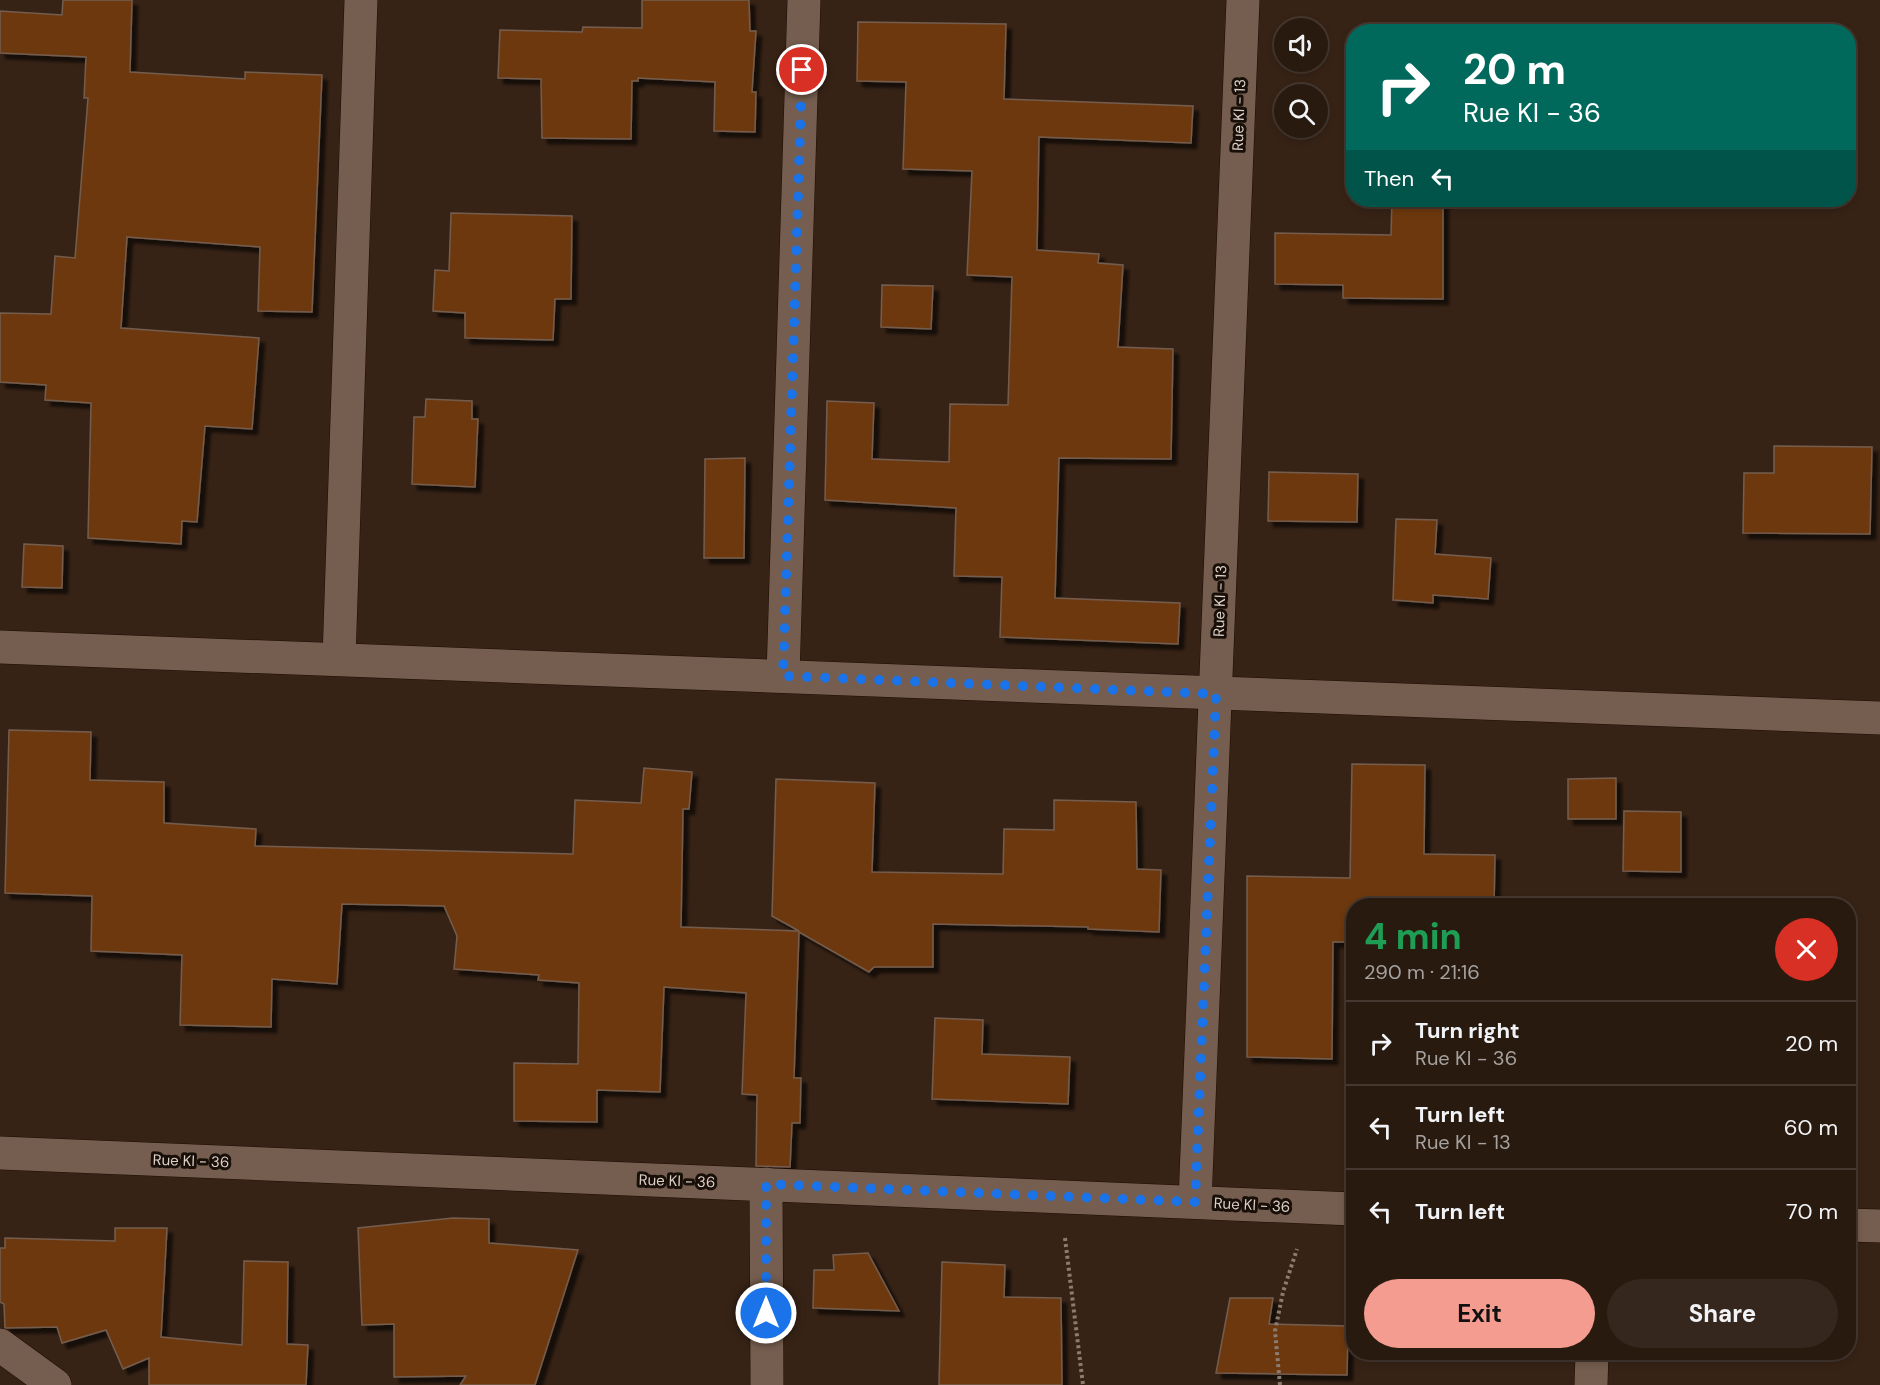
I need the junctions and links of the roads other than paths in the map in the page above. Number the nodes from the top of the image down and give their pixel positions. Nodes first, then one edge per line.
1 (362, 0) edge
2 (804, 0) edge
3 (1243, 0) edge
4 (0, 647) edge
5 (339, 659) junction
6 (783, 676) junction
7 (1216, 694) junction
8 (1880, 718) edge
9 (0, 1154) edge
10 (766, 1184) junction
11 (1195, 1202) junction
12 (1346, 1209) edge
13 (1856, 1225) edge
14 (1880, 1226) edge
15 (0, 1345) edge
16 (1592, 1360) edge
17 (55, 1385) edge
18 (767, 1385) edge
19 (1591, 1385) edge

1 - 5 street
2 - 6 street
3 - 7 street, Rue KI - 13
4 - 5 street
5 - 6 street
6 - 7 street
7 - 8 street
7 - 11 street, Rue KI - 13
9 - 10 street, Rue KI - 36
10 - 11 street, Rue KI - 36
10 - 18 street
11 - 12 street, Rue KI - 36
13 - 14 street
15 - 17 street
16 - 19 street

